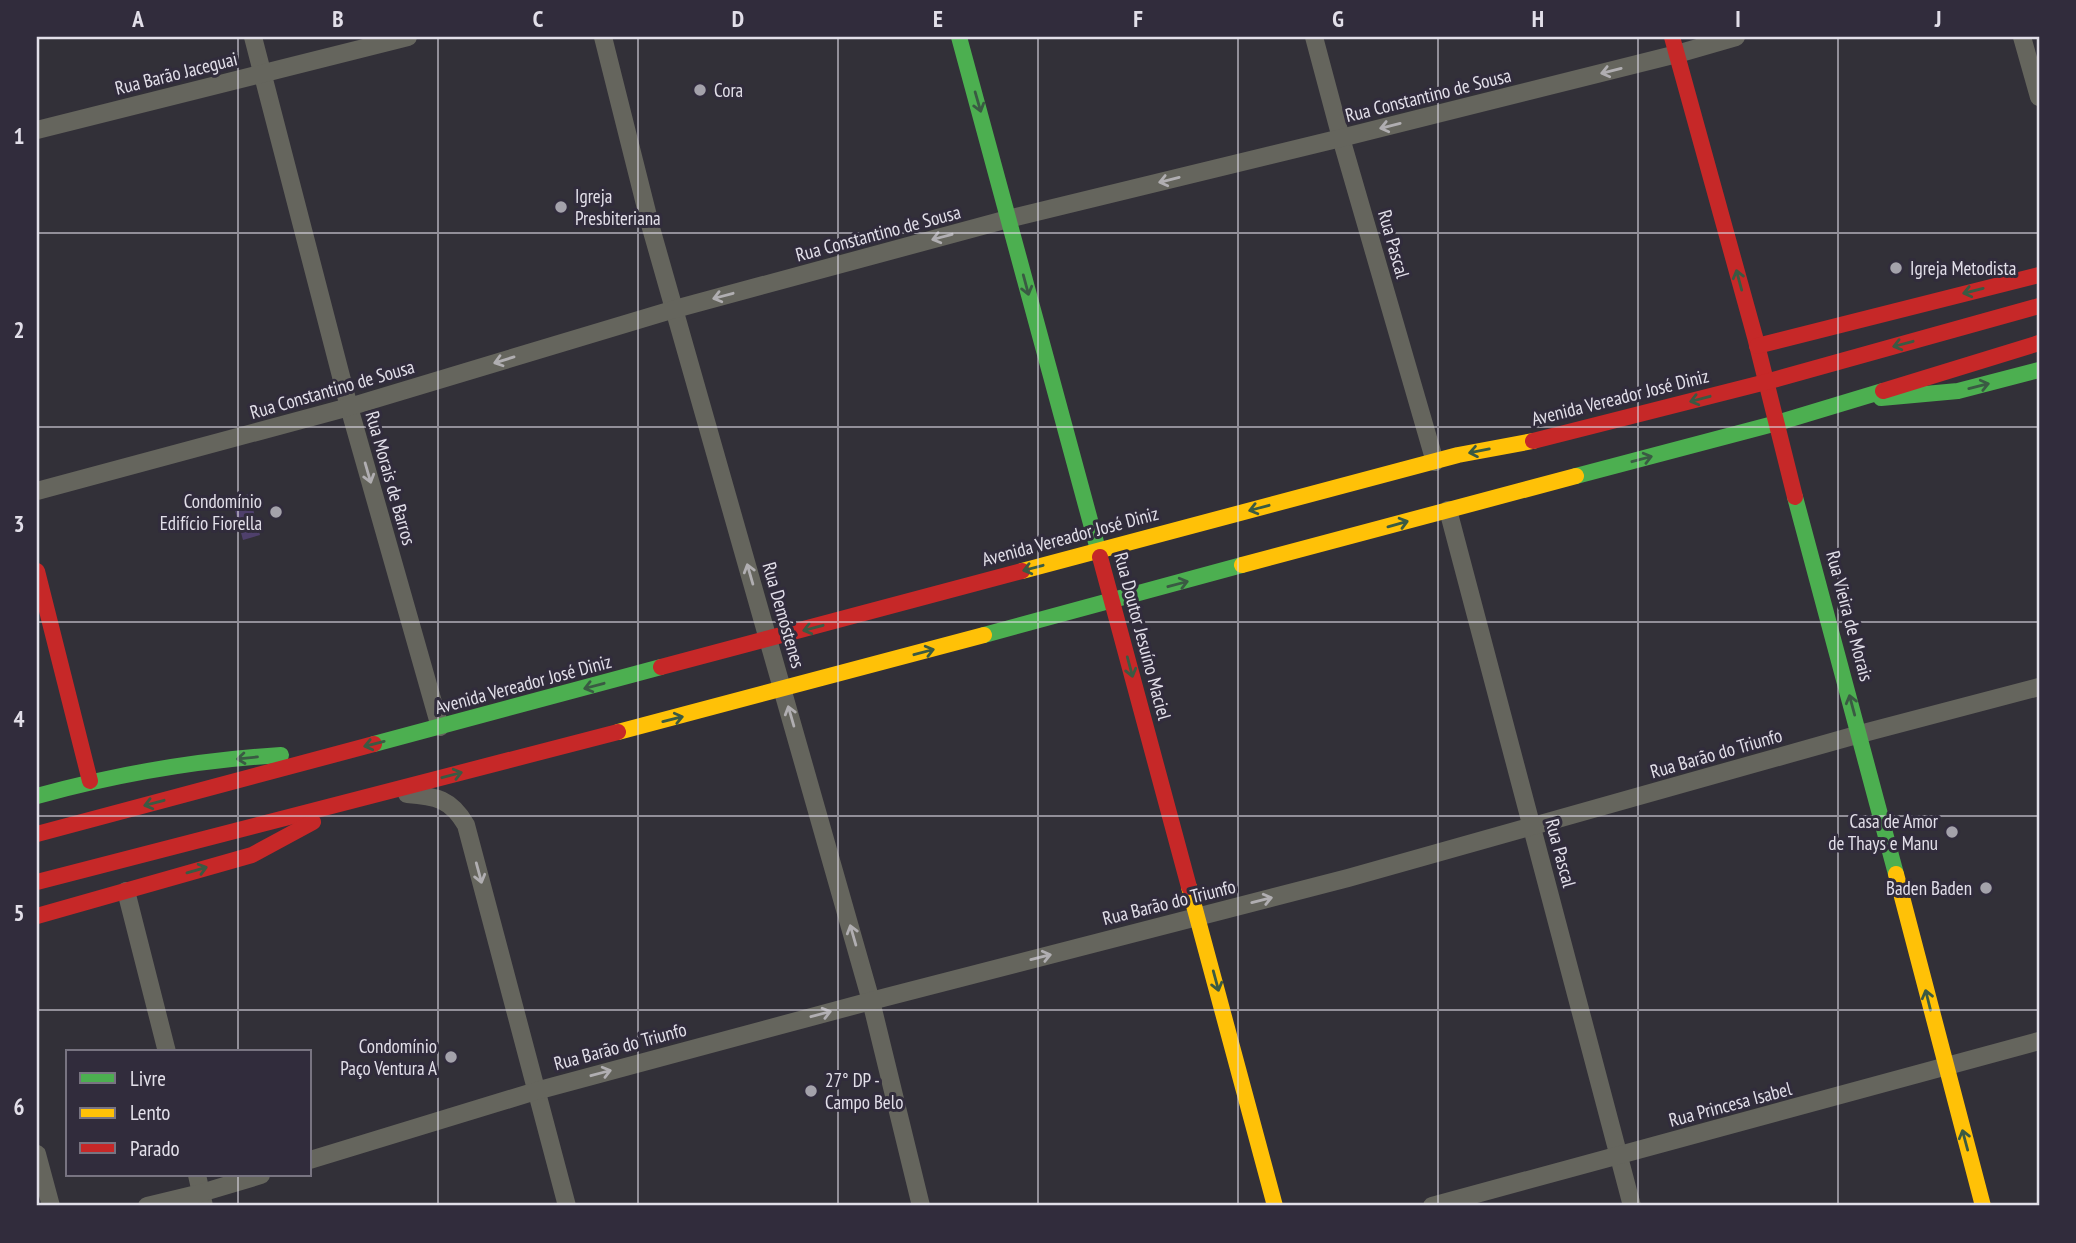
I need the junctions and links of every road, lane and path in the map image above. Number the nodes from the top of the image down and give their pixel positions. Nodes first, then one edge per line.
1 (253, 37) edge
2 (408, 37) edge
3 (603, 37) edge
4 (959, 37) edge
5 (1314, 37) edge
6 (1735, 37) edge
7 (2022, 37) edge
8 (1674, 45) edge
9 (264, 72) junction
10 (2039, 97) edge
11 (37, 130) edge
12 (1341, 138) junction
13 (1008, 219) junction
14 (2039, 275) edge
15 (2039, 306) edge
16 (675, 309) junction
17 (2039, 343) edge
18 (1757, 346) junction
19 (2039, 370) edge
20 (1766, 382) junction
21 (1863, 398) junction
22 (349, 407) junction
23 (1777, 423) junction
24 (1435, 462) junction
25 (37, 491) edge
26 (1448, 510) junction
27 (1099, 550) junction
28 (37, 571) edge
29 (1112, 601) junction
30 (769, 639) junction
31 (2039, 687) edge
32 (783, 690) junction
33 (440, 727) junction
34 (1860, 734) junction
35 (315, 759) junction
36 (90, 781) junction
37 (386, 792) junction
38 (37, 796) edge
39 (356, 800) junction
40 (1532, 826) junction
41 (37, 834) edge
42 (37, 882) edge
43 (126, 891) junction
44 (37, 916) edge
45 (1198, 917) junction
46 (871, 1001) junction
47 (2039, 1041) edge
48 (166, 1050) edge
49 (1945, 1066) junction
50 (536, 1091) junction
51 (37, 1154) edge
52 (1618, 1156) junction
53 (312, 1159) edge
54 (197, 1176) edge
55 (259, 1176) edge
56 (203, 1200) edge
57 (51, 1206) edge
58 (147, 1206) edge
59 (566, 1206) edge
60 (921, 1206) edge
61 (1275, 1206) edge
62 (1432, 1206) edge
63 (1632, 1206) edge
64 (1983, 1206) edge

1 - 9 street, Rua Morais de Barros
2 - 9 street, Rua Barão Jaceguai
3 - 16 street, Rua Demóstenes
4 -> 13 main road, Rua Doutor Jesuíno Maciel
5 - 12 street, Rua Pascal
6 - 8 street, Rua Constantino de Sousa
7 - 10 street
8 -> 12 street, Rua Constantino de Sousa
18 -> 8 main road, Rua Vieira de Morais
9 - 11 street, Rua Barão Jaceguai
9 - 22 street, Rua Morais de Barros
12 -> 13 street, Rua Constantino de Sousa
12 - 24 street, Rua Pascal
13 -> 16 street, Rua Constantino de Sousa
13 -> 27 main road, Rua Doutor Jesuíno Maciel
14 -> 18 main road
15 -> 20 main road, Avenida Vereador José Diniz
16 -> 22 street, Rua Constantino de Sousa
30 -> 16 street, Rua Demóstenes
17 - 21 main road
18 - 20 main road, Rua Vieira de Morais
21 -> 19 main road
20 - 23 main road, Rua Vieira de Morais
20 -> 24 main road, Avenida Vereador José Diniz
21 - 23 main road
22 - 25 street, Rua Constantino de Sousa
22 -> 33 street, Rua Morais de Barros
26 -> 23 main road
34 -> 23 main road, Rua Vieira de Morais
24 -> 27 main road, Avenida Vereador José Diniz
29 -> 26 main road
26 - 40 street, Rua Pascal
27 - 29 main road, Rua Doutor Jesuíno Maciel
27 -> 30 main road, Avenida Vereador José Diniz
28 - 36 main road
32 -> 29 main road
29 -> 45 main road, Rua Doutor Jesuíno Maciel
30 - 32 street, Rua Demóstenes
30 -> 33 main road, Avenida Vereador José Diniz
31 - 34 street, Rua Barão do Triunfo
37 -> 32 main road
46 -> 32 street, Rua Demóstenes
33 -> 35 main road, Avenida Vereador José Diniz
34 - 40 street, Rua Barão do Triunfo
49 -> 34 main road, Rua Vieira de Morais
35 -> 36 main road
35 -> 41 main road, Avenida Vereador José Diniz
36 - 38 main road
37 - 39 main road
37 -> 50 street
39 - 42 main road
43 -> 39 main road
45 -> 40 street, Rua Barão do Triunfo
40 - 52 street, Rua Pascal
43 - 44 main road
43 - 48 street
46 -> 45 street, Rua Barão do Triunfo
45 -> 61 main road, Rua Doutor Jesuíno Maciel
50 -> 46 street, Rua Barão do Triunfo
46 - 60 street, Rua Demóstenes
47 - 49 street, Rua Princesa Isabel
49 - 52 street, Rua Princesa Isabel
64 -> 49 main road, Rua Vieira de Morais
50 - 53 street, Rua Barão do Triunfo
50 - 59 street
51 - 57 street
52 - 62 street, Rua Princesa Isabel
52 - 63 street, Rua Pascal
54 - 56 street
55 - 56 street
56 - 58 street

